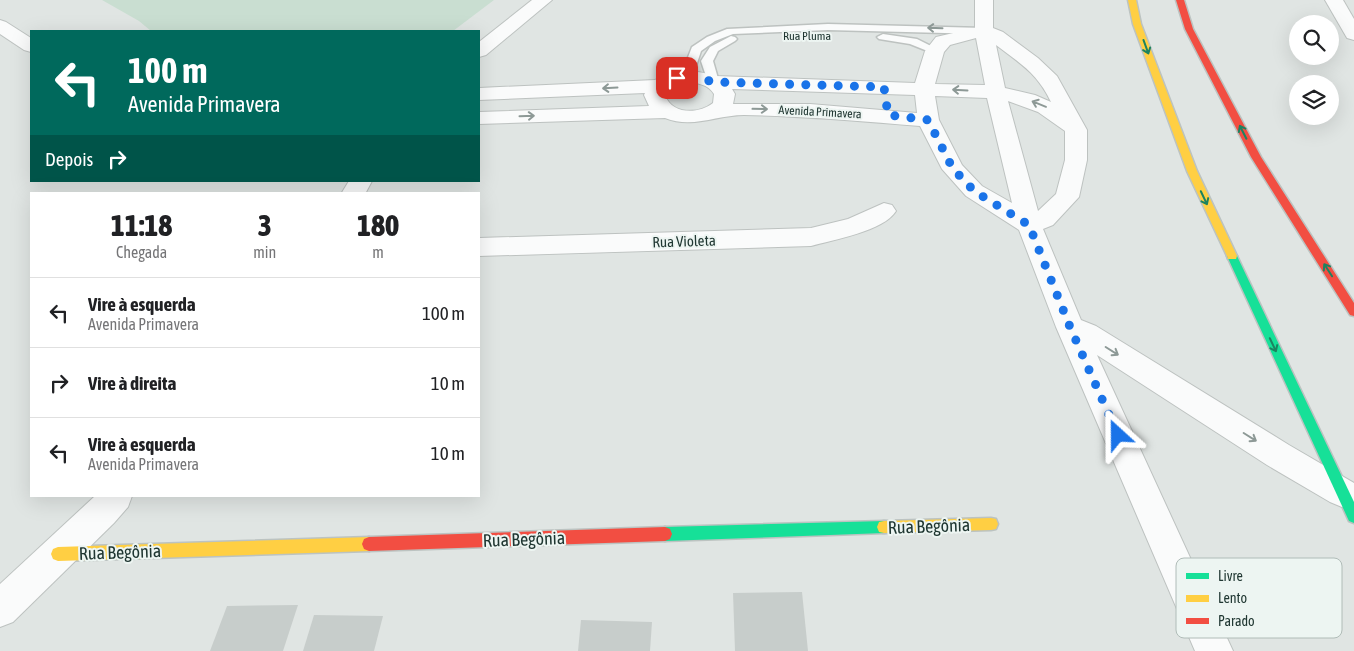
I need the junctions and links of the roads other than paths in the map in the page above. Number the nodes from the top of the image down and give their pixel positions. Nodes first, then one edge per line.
1 (524, 0) edge
2 (544, 0) edge
3 (984, 0) edge
4 (1132, 0) edge
5 (1180, 0) edge
6 (1334, 0) edge
7 (0, 26) edge
8 (984, 30) junction
9 (480, 33) edge
10 (1354, 34) edge
11 (30, 45) edge
12 (480, 50) edge
13 (935, 51) junction
14 (668, 82) junction
15 (713, 82) junction
16 (884, 87) junction
17 (924, 88) junction
18 (996, 92) junction
19 (481, 94) edge
20 (666, 112) junction
21 (712, 113) junction
22 (888, 115) junction
23 (480, 118) edge
24 (928, 120) junction
25 (1076, 130) junction
26 (884, 211) dead end
27 (1029, 225) junction
28 (480, 247) edge
29 (1354, 312) edge
30 (1070, 327) junction
31 (115, 497) edge
32 (1348, 504) edge
33 (991, 524) dead end
34 (58, 554) junction
35 (1176, 566) edge
36 (0, 610) edge
37 (1208, 638) edge
38 (1214, 651) edge

1 - 9 street
2 - 12 street
3 - 8 street
4 -> 32 main road
29 -> 5 main road
6 - 10 street
7 - 11 street
8 - 13 street
8 -> 14 lane
8 - 18 street
8 - 25 street
13 - 15 lane, Rua Pluma
13 - 17 street
14 - 15 street, Avenida Primavera
14 -> 19 street, Avenida Primavera
14 - 20 street
15 - 16 street, Avenida Primavera
15 - 21 street
16 - 17 street, Avenida Primavera
16 - 22 street
18 -> 17 street, Avenida Primavera
17 - 24 street
25 -> 18 street, Avenida Primavera
18 - 27 street
20 - 21 street, Avenida Primavera
23 -> 20 street, Avenida Primavera
21 -> 22 street, Avenida Primavera
22 - 24 street, Avenida Primavera
24 - 27 street
25 - 27 street
26 - 28 street, Rua Violeta
27 - 30 street
30 -> 32 street
30 - 35 street
31 - 34 street
33 - 34 main road, Rua Begônia
34 - 36 street
37 - 38 street

